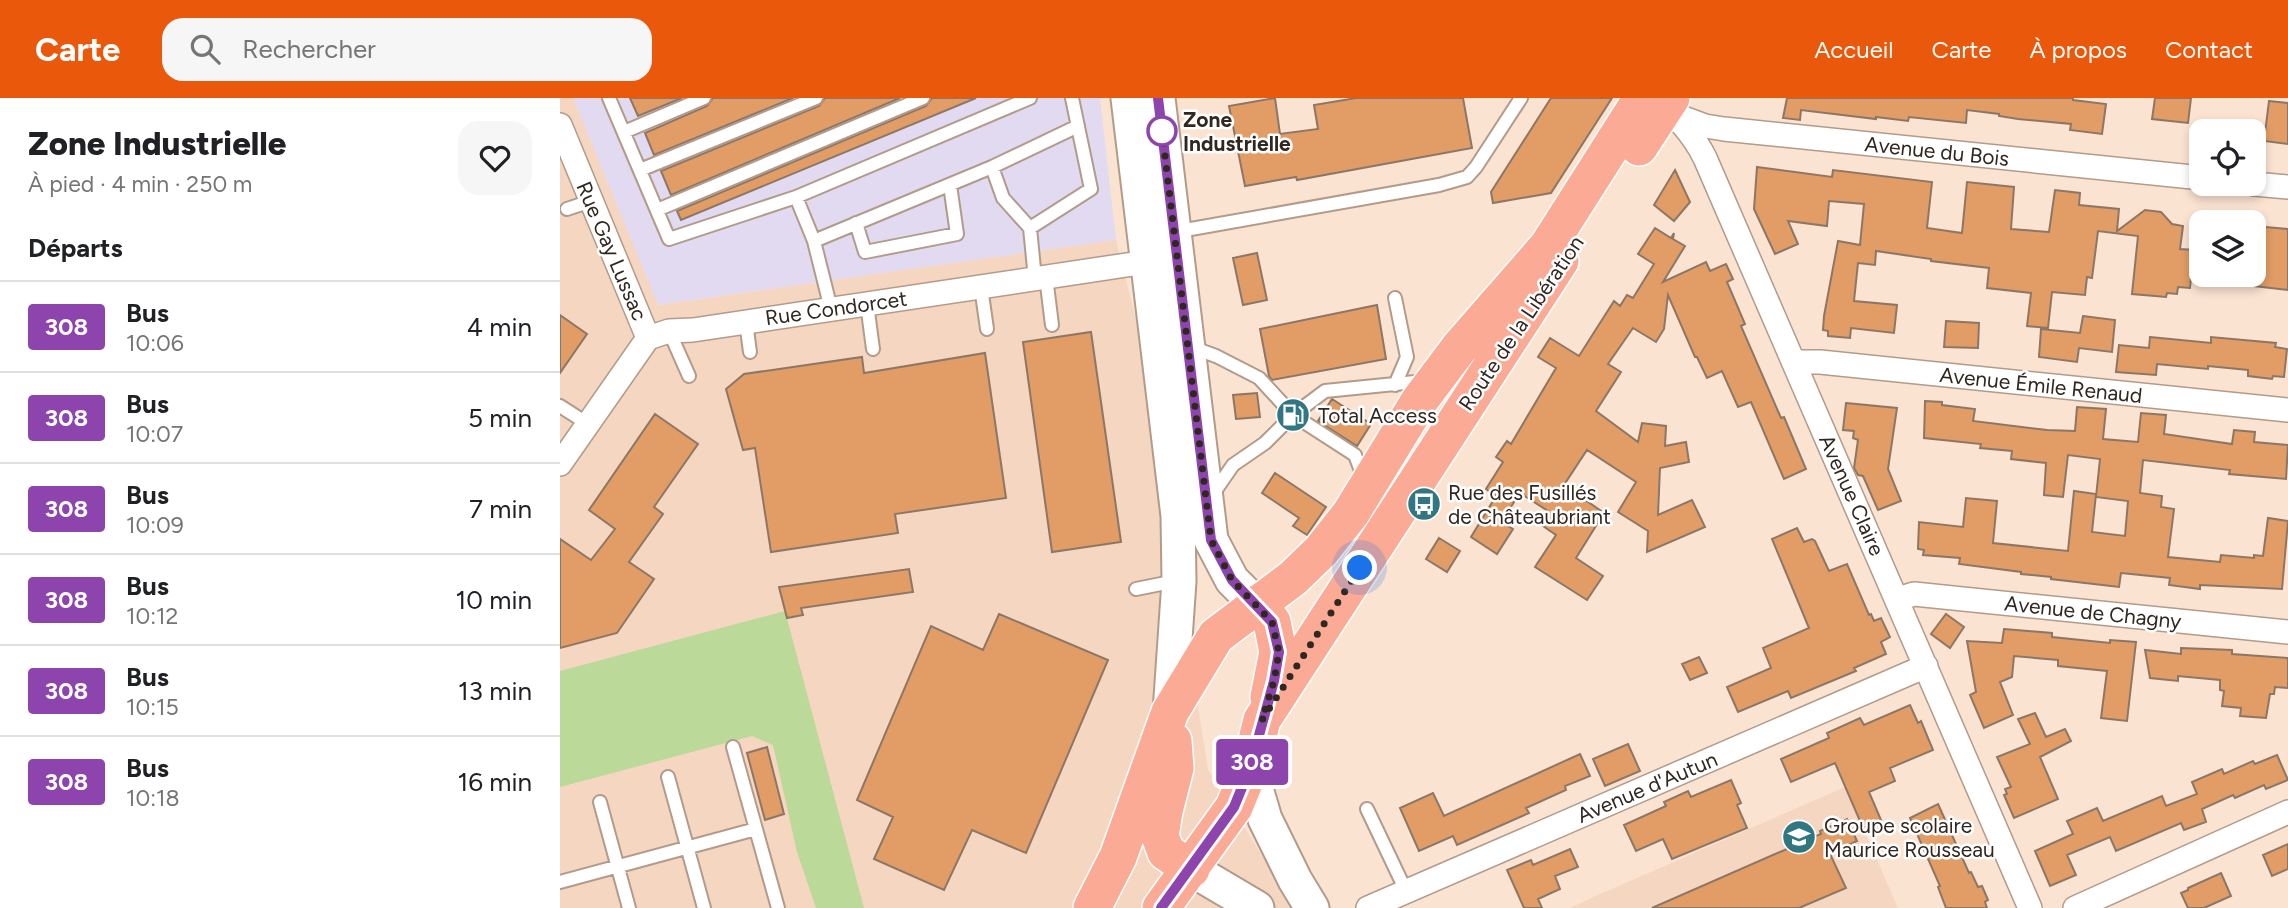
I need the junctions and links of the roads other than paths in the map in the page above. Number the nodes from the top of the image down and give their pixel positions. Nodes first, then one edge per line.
1 (609, 98) edge
2 (704, 98) edge
3 (816, 98) edge
4 (923, 98) edge
5 (1030, 98) edge
6 (1072, 98) edge
7 (1128, 98) edge
8 (1158, 98) edge
9 (1521, 98) edge
10 (1661, 103) edge
11 (560, 125) edge
12 (1078, 126) junction
13 (624, 132) junction
14 (992, 167) junction
15 (640, 170) junction
16 (2189, 177) edge
17 (950, 185) junction
18 (2266, 185) edge
19 (2288, 187) edge
20 (796, 197) junction
21 (591, 201) junction
22 (567, 209) dead end
23 (657, 210) junction
24 (856, 223) junction
25 (1030, 228) junction
26 (814, 241) junction
27 (1166, 250) junction
28 (1040, 278) junction
29 (981, 287) junction
30 (1395, 298) dead end
31 (867, 304) junction
32 (831, 309) junction
33 (746, 322) junction
34 (1052, 325) dead end
35 (987, 329) dead end
36 (658, 334) junction
37 (1188, 346) junction
38 (873, 349) dead end
39 (750, 352) dead end
40 (1794, 362) junction
41 (689, 376) dead end
42 (1436, 379) junction
43 (1395, 385) junction
44 (560, 406) edge
45 (2288, 410) edge
46 (1293, 415) junction
47 (587, 424) junction
48 (560, 464) edge
49 (1367, 487) junction
50 (1207, 503) junction
51 (1180, 581) junction
52 (1136, 589) dead end
53 (1898, 599) junction
54 (1256, 604) junction
55 (2288, 632) edge
56 (1926, 666) junction
57 (1170, 712) junction
58 (1262, 720) junction
59 (733, 747) dead end
60 (1250, 768) junction
61 (668, 777) dead end
62 (600, 802) dead end
63 (1367, 809) dead end
64 (2288, 812) edge
65 (1284, 827) dead end
66 (756, 829) junction
67 (687, 848) junction
68 (617, 866) junction
69 (1191, 869) junction
70 (560, 882) edge
71 (1406, 891) junction
72 (629, 908) edge
73 (704, 908) edge
74 (778, 908) edge
75 (1092, 908) edge
76 (1161, 908) edge
77 (1256, 908) edge
78 (1312, 908) edge
79 (1368, 908) edge
80 (2030, 908) edge
81 (2075, 908) edge

1 - 13 lane
2 - 13 lane
3 - 15 lane
4 - 23 lane
5 - 20 lane
6 - 12 lane
7 - 27 main road
8 - 27 main road
9 - 27 lane
10 - 16 street, Avenue du Bois
10 - 40 street, Avenue Claire
10 - 42 main road, Route de la Libération
10 - 58 main road, Route de la Libération
11 - 21 street, Rue Gay Lussac
12 - 14 lane
12 - 25 lane
13 - 15 lane
14 - 17 lane
14 - 25 lane
15 - 23 lane
17 - 24 lane
17 - 24 lane
18 - 19 street
20 - 23 lane
20 - 26 lane
21 - 22 lane
21 - 36 street, Rue Gay Lussac
24 - 26 lane
25 - 28 lane
26 - 32 lane
27 - 28 street, Rue Condorcet
27 - 37 main road
27 - 51 main road
28 - 29 street, Rue Condorcet
28 - 34 lane
29 - 31 street, Rue Condorcet
29 - 35 lane
30 - 43 lane
31 - 32 street, Rue Condorcet
31 - 38 lane
32 - 33 street, Rue Condorcet
33 - 36 street, Rue Condorcet
33 - 39 lane
36 - 41 lane
36 - 47 street
37 - 46 lane
37 - 50 main road
40 - 45 street, Avenue Émile Renaud
40 - 53 street, Avenue Claire
42 - 43 lane
42 - 49 main road, Route de la Libération
43 - 46 lane
44 - 47 lane
46 - 49 lane
46 - 50 lane
47 - 48 street
49 - 54 main road, Route de la Libération
50 - 54 main road
51 - 52 lane
51 - 57 main road
53 - 55 street, Avenue de Chagny
53 - 56 street, Avenue Claire
54 - 57 main road, Route de la Libération
54 - 58 main road
56 - 71 street, Avenue d'Autun
56 - 80 street, Avenue Claire
57 - 69 main road
57 - 75 main road, Route de la Libération
58 - 60 main road, Route de la Libération
59 - 66 lane
60 - 65 lane
60 - 69 main road, Route de la Libération
60 - 78 main road
61 - 67 lane
62 - 68 lane
63 - 71 lane
64 - 81 street
66 - 67 lane
66 - 74 lane
67 - 68 lane
67 - 73 lane
68 - 70 lane
68 - 72 lane
69 - 76 main road, Route de la Libération
69 - 77 main road
71 - 79 street, Avenue d'Autun

